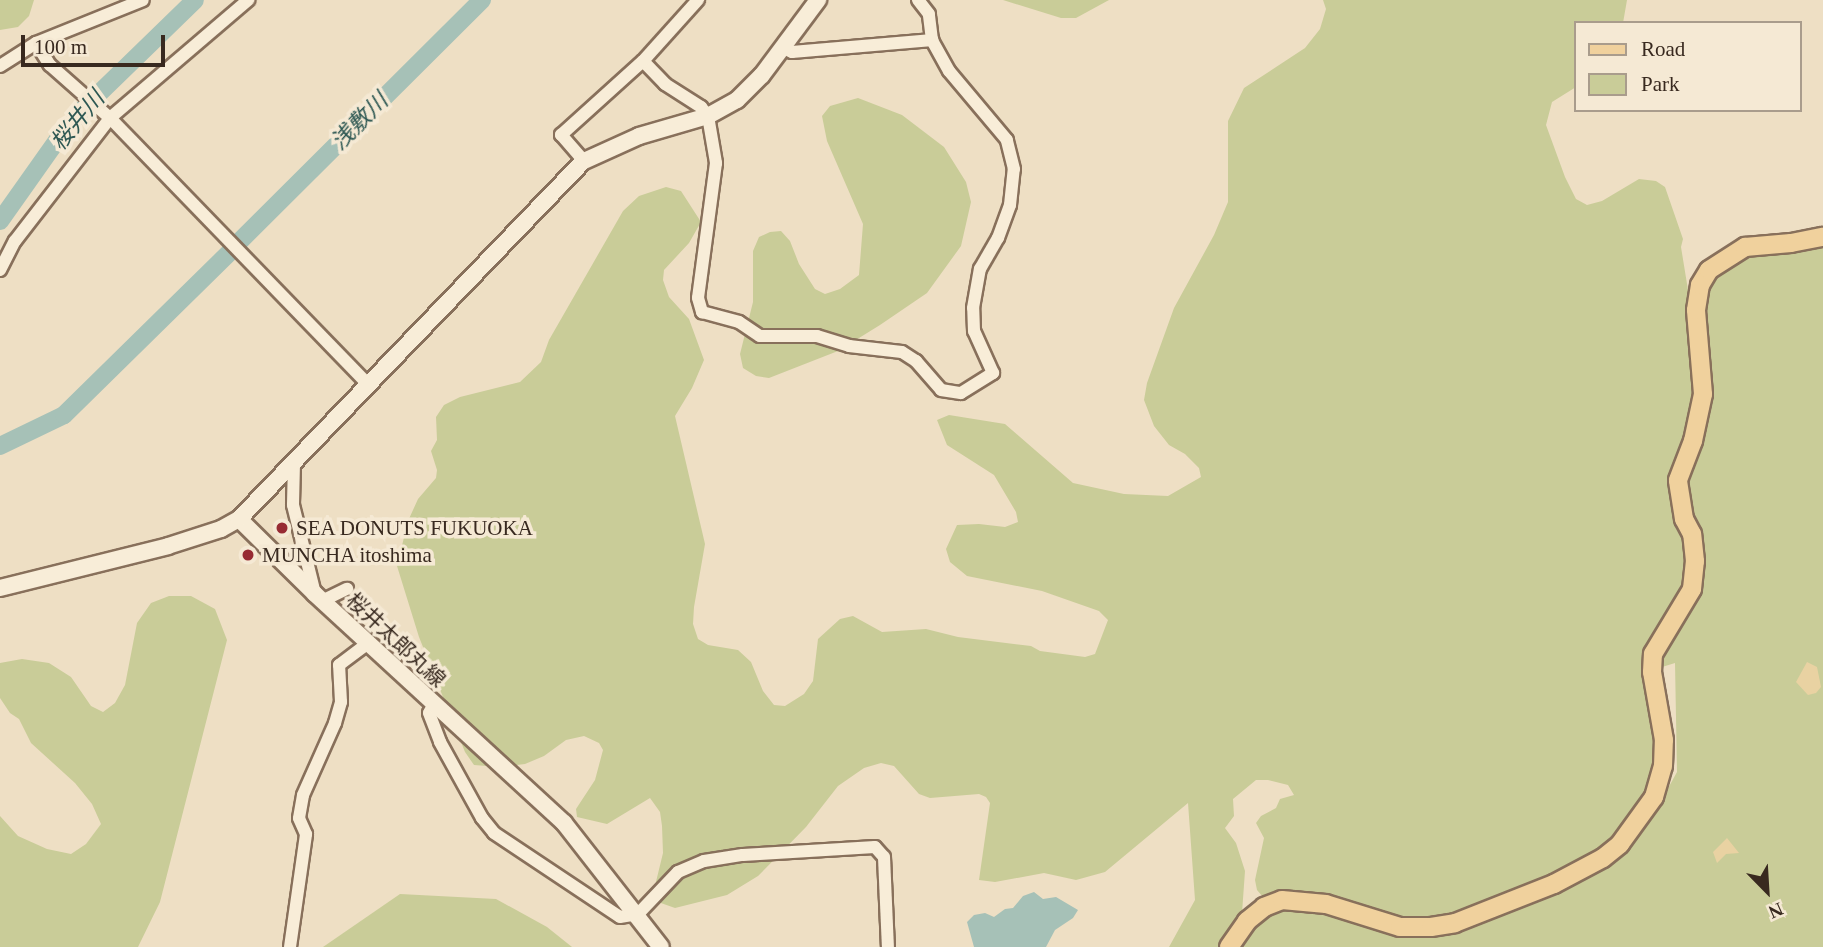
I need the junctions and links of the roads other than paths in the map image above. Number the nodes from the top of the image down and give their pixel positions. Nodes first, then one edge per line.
1 (144, 0) edge
2 (248, 0) edge
3 (698, 0) edge
4 (818, 0) edge
5 (918, 0) edge
6 (932, 40) junction
7 (36, 43) junction
8 (784, 48) junction
9 (643, 61) junction
10 (0, 66) edge
11 (106, 116) junction
12 (708, 116) junction
13 (584, 161) junction
14 (1823, 237) edge
15 (0, 270) edge
16 (369, 385) junction
17 (294, 463) junction
18 (240, 519) junction
19 (0, 588) edge
20 (347, 589) dead end
21 (319, 598) junction
22 (368, 643) junction
23 (434, 705) junction
24 (638, 914) junction
25 (290, 947) edge
26 (661, 947) edge
27 (888, 947) edge
28 (1229, 947) edge

1 - 7 street
2 - 11 street
3 - 9 street
4 - 8 main road
5 - 6 street
6 - 8 street
6 - 12 street
7 - 10 street
7 - 11 street
8 - 12 main road
9 - 12 street
9 - 13 street
11 - 15 street
11 - 16 street
12 - 13 main road
13 - 16 main road
14 - 28 main road
16 - 17 main road
17 - 18 main road
17 - 21 street
18 - 19 main road
18 - 21 main road, 桜井太郎丸線
20 - 21 street
21 - 22 main road, 桜井太郎丸線
22 - 23 main road, 桜井太郎丸線
22 - 25 street
23 - 24 main road, 桜井太郎丸線
23 - 24 street
24 - 26 main road, 桜井太郎丸線
24 - 27 street

